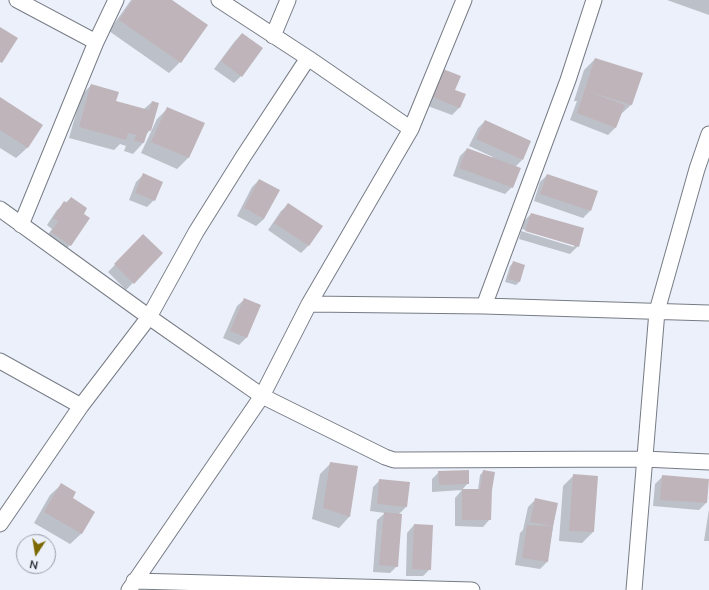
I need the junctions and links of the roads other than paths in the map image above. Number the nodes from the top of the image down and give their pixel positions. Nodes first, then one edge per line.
1 (17, 0) edge
2 (116, 0) edge
3 (219, 0) edge
4 (288, 0) edge
5 (464, 0) edge
6 (594, 0) edge
7 (273, 36) junction
8 (96, 42) junction
9 (308, 58) junction
10 (411, 129) junction
11 (709, 134) edge
12 (703, 170) edge
13 (0, 209) edge
14 (21, 224) junction
15 (310, 304) junction
16 (484, 306) junction
17 (657, 310) junction
18 (709, 313) edge
19 (149, 317) junction
20 (0, 361) edge
21 (262, 396) junction
22 (81, 406) junction
23 (644, 459) junction
24 (709, 462) edge
25 (0, 524) edge
26 (132, 586) edge
27 (472, 590) edge
28 (634, 590) edge

1 - 8 street
2 - 8 street
3 - 7 street
4 - 7 street
5 - 10 street
6 - 16 street
7 - 9 street
8 - 14 street
9 - 10 street
9 - 19 street
10 - 15 street
11 - 12 street
12 - 17 street
13 - 14 street
14 - 19 street
15 - 16 street
15 - 21 street
16 - 17 street
17 - 18 street
17 - 23 street
19 - 21 street
19 - 22 street
20 - 22 street
21 - 23 street
21 - 26 street
22 - 25 street
23 - 24 street
23 - 28 street
26 - 27 street

